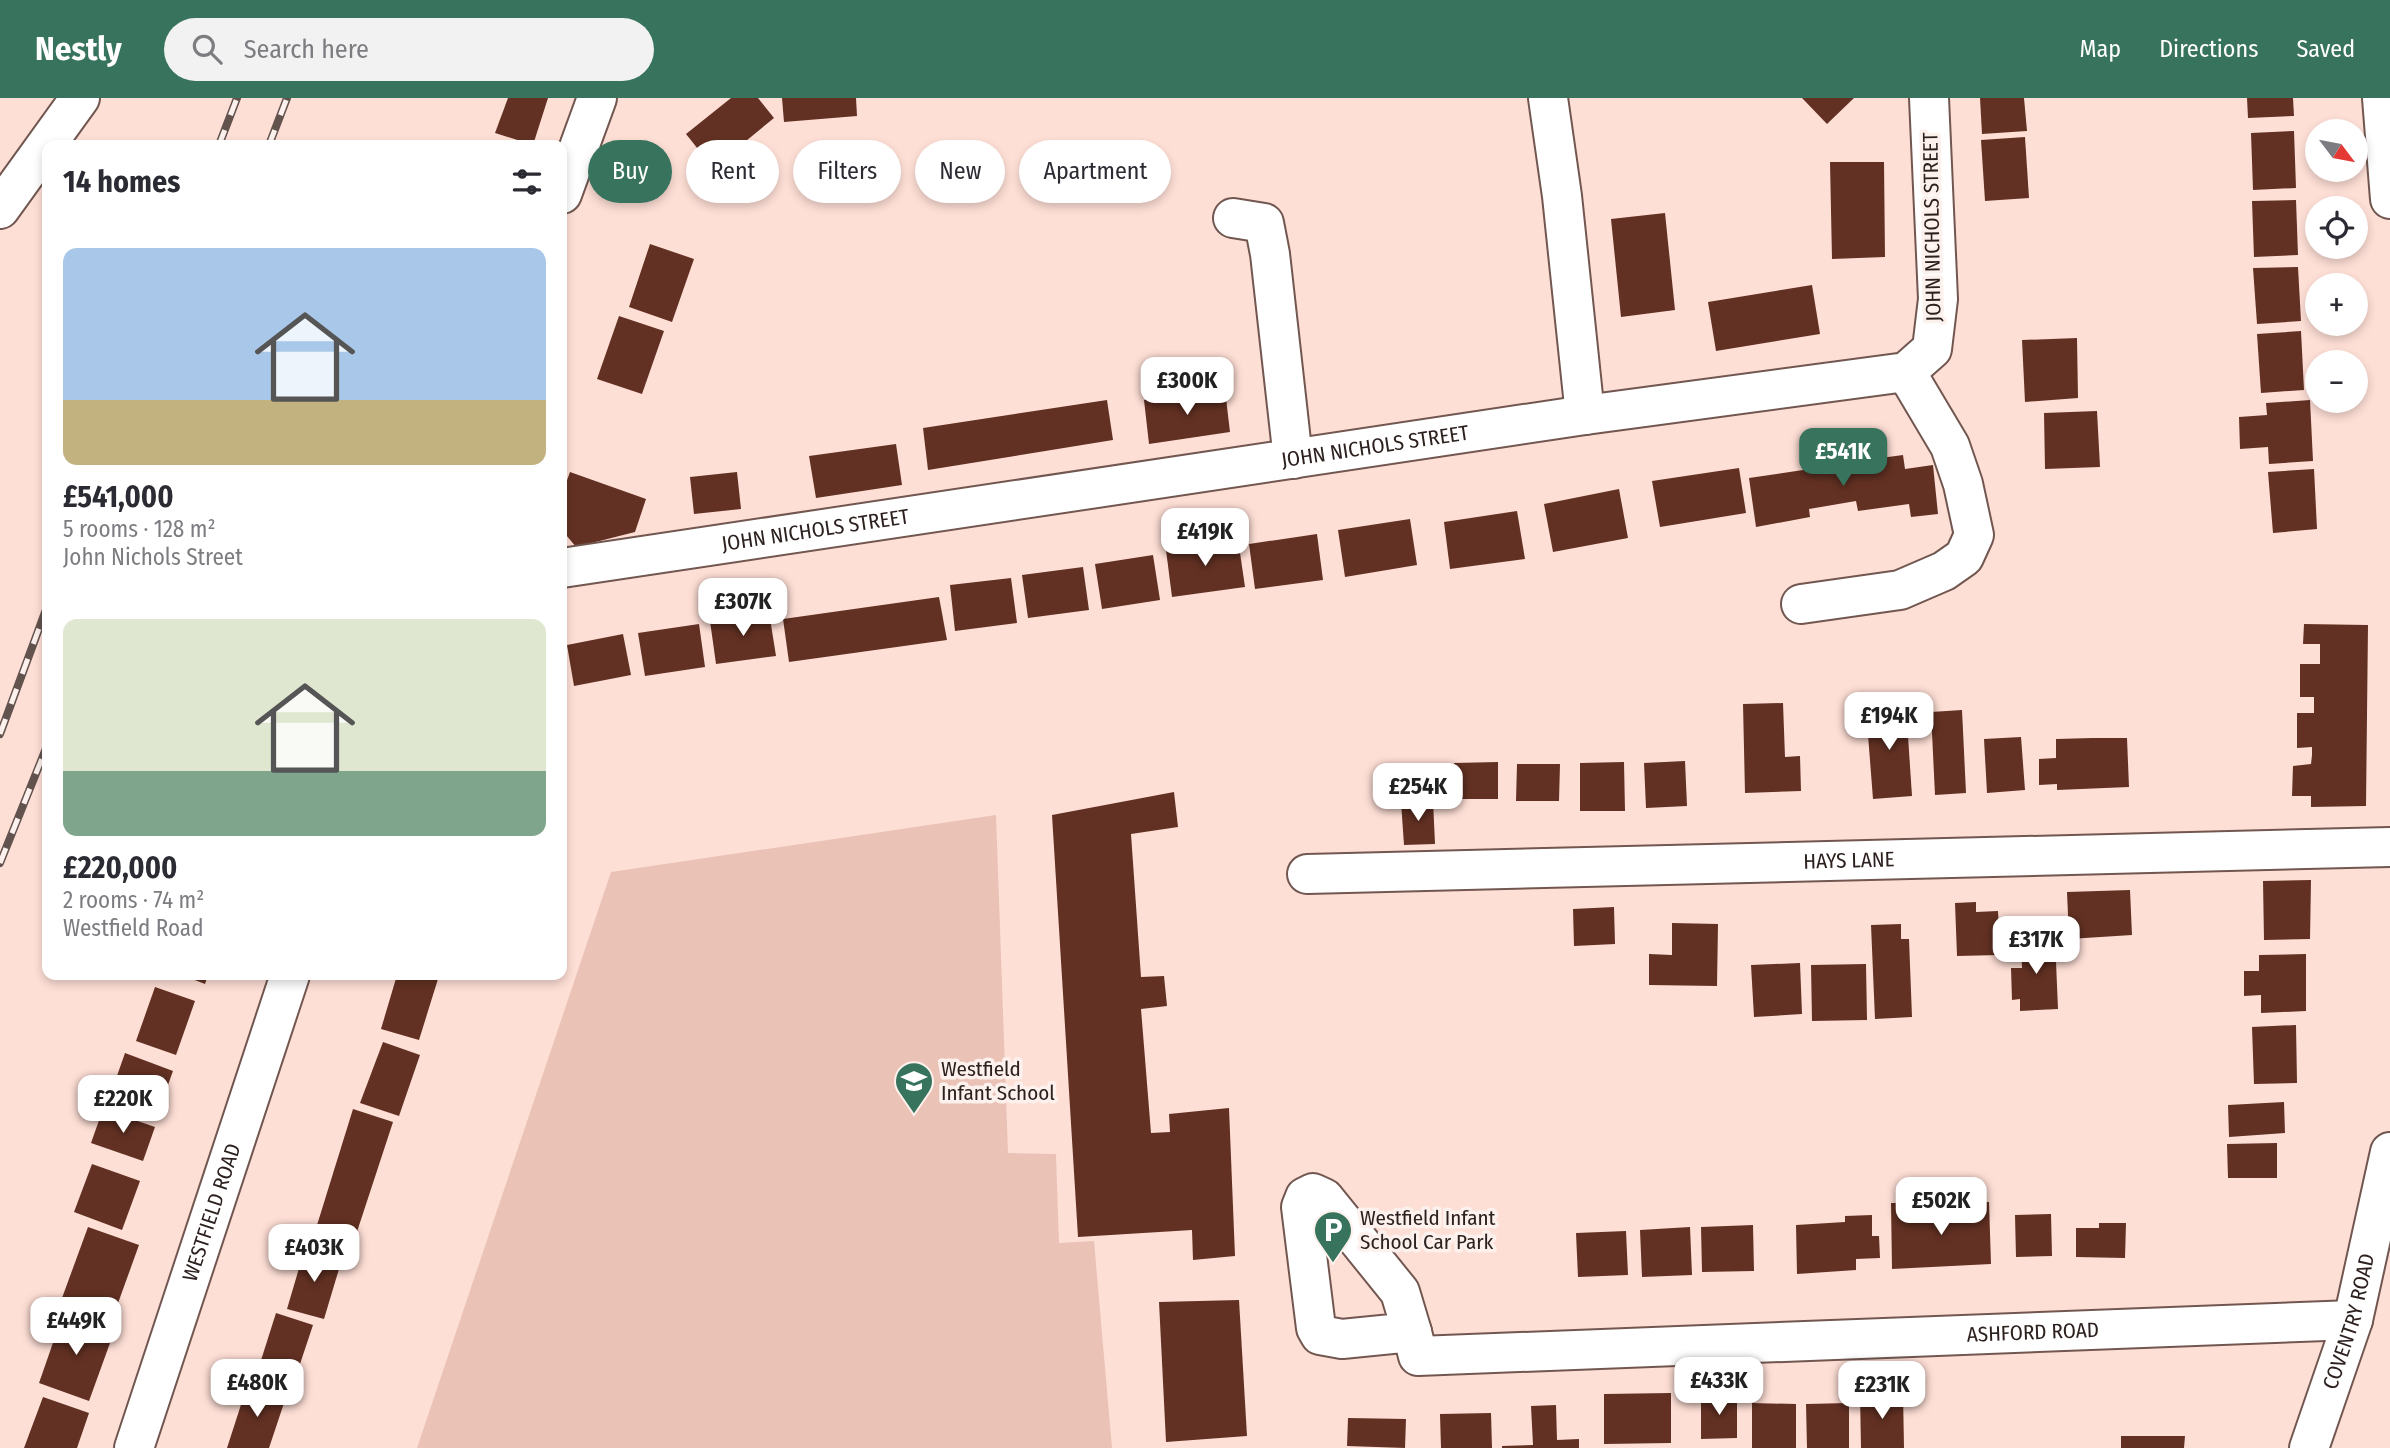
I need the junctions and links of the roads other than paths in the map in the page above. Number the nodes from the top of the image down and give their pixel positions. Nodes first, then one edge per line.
1 (80, 98) edge
2 (597, 98) edge
3 (1548, 98) edge
4 (1929, 98) edge
5 (2382, 98) edge
6 (50, 140) edge
7 (42, 151) edge
8 (567, 180) edge
9 (2390, 199) edge
10 (0, 209) edge
11 (1233, 218) dead end
12 (1906, 372) junction
13 (1585, 415) junction
14 (1293, 458) junction
15 (567, 567) edge
16 (1801, 604) dead end
17 (2390, 847) edge
18 (1307, 874) dead end
19 (288, 980) edge
20 (2390, 1152) edge
21 (2353, 1320) junction
22 (1407, 1341) junction
23 (134, 1448) edge
24 (2309, 1448) edge

1 - 6 street
2 - 8 street
3 - 13 street
4 - 12 street, JOHN NICHOLS STREET
5 - 9 street
7 - 10 street
11 - 14 street
12 - 13 street, JOHN NICHOLS STREET
12 - 16 street
13 - 14 street, JOHN NICHOLS STREET
14 - 15 street, JOHN NICHOLS STREET
17 - 18 street, HAYS LANE
19 - 23 street, WESTFIELD ROAD
20 - 21 street, COVENTRY ROAD
21 - 22 street, ASHFORD ROAD
21 - 24 street, COVENTRY ROAD
22 - 22 street, ASHFORD ROAD

